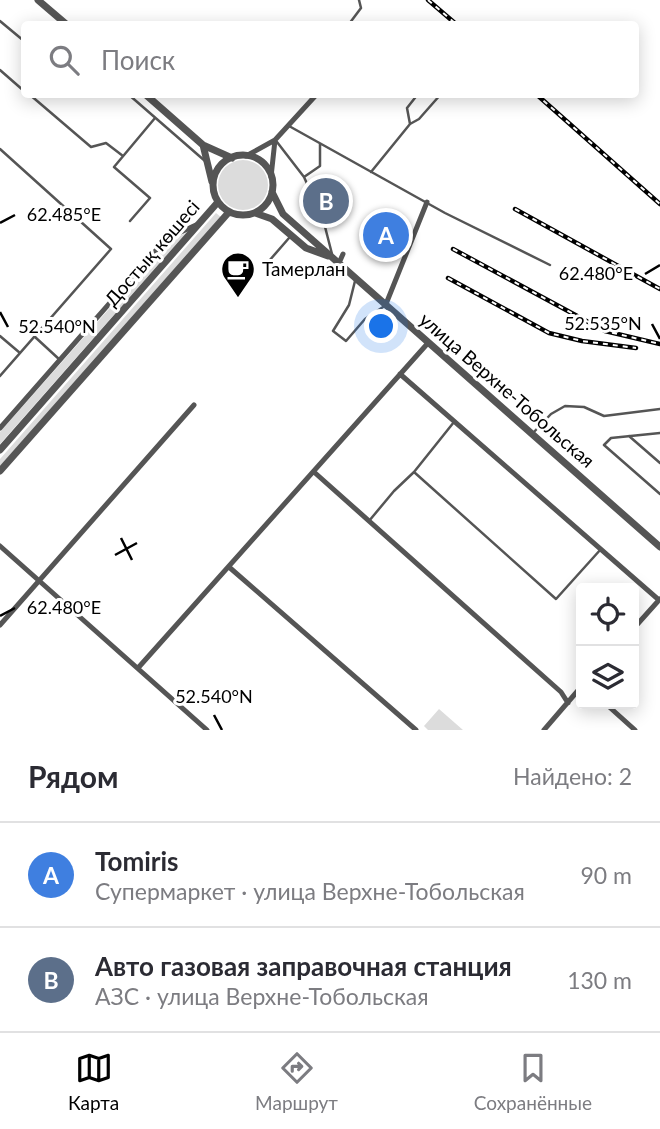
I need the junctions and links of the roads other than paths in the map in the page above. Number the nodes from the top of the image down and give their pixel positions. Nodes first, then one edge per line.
1 (38, 0) edge
2 (359, 0) edge
3 (0, 21) edge
4 (62, 21) edge
5 (351, 21) edge
6 (21, 38) edge
7 (0, 70) edge
8 (21, 88) edge
9 (34, 98) edge
10 (132, 98) edge
11 (150, 98) edge
12 (314, 98) edge
13 (415, 98) edge
14 (438, 98) edge
15 (155, 118) junction
16 (410, 124) junction
17 (289, 126) junction
18 (275, 140) junction
19 (320, 143) junction
20 (203, 145) junction
21 (0, 149) edge
22 (123, 156) junction
23 (250, 157) junction
24 (232, 158) junction
25 (208, 164) junction
26 (372, 172) junction
27 (271, 177) junction
28 (304, 177) junction
29 (213, 186) junction
30 (272, 192) junction
31 (218, 202) junction
32 (427, 202) junction
33 (229, 212) junction
34 (255, 213) junction
35 (130, 221) dead end
36 (199, 224) junction
37 (291, 235) junction
38 (343, 254) dead end
39 (336, 260) junction
40 (269, 261) dead end
41 (395, 265) dead end
42 (550, 265) dead end
43 (402, 268) junction
44 (356, 278) junction
45 (386, 304) junction
46 (0, 336) edge
47 (35, 337) junction
48 (428, 342) junction
49 (20, 353) junction
50 (60, 360) junction
51 (400, 374) junction
52 (0, 376) edge
53 (194, 405) dead end
54 (660, 409) edge
55 (454, 421) junction
56 (0, 429) edge
57 (660, 433) edge
58 (532, 434) junction
59 (629, 436) junction
60 (0, 450) edge
61 (660, 463) edge
62 (0, 471) edge
63 (314, 472) junction
64 (414, 472) junction
65 (660, 494) edge
66 (369, 521) junction
67 (0, 546) edge
68 (660, 547) edge
69 (601, 549) junction
70 (229, 567) junction
71 (40, 580) junction
72 (659, 599) edge
73 (639, 622) edge
74 (0, 625) edge
75 (138, 668) junction
76 (576, 693) edge
77 (568, 703) junction
78 (612, 709) edge
79 (207, 730) edge
80 (415, 730) edge
81 (544, 730) edge
82 (635, 730) edge

1 - 4 street
2 - 5 lane
3 - 6 lane
7 - 8 lane
9 - 22 lane
10 - 15 lane
11 - 20 street
12 - 17 street
13 - 16 lane
14 - 16 lane
15 - 22 lane
15 - 25 lane
16 - 26 lane
17 - 18 street
17 - 19 lane
18 - 23 street
18 - 27 street
18 - 28 lane
19 - 26 lane
19 - 28 lane
20 - 24 street
20 - 25 street
21 - 47 lane
22 - 35 lane
23 - 24 street
23 - 27 street
24 - 29 street
25 - 29 street
26 - 32 lane
27 - 30 street, улица Верхне-Тобольская
28 - 39 lane
29 - 31 street
30 - 34 street
30 - 39 street, улица Верхне-Тобольская
31 - 33 street
31 - 36 street, Достық көшесі
32 - 42 lane
32 - 43 street
33 - 34 street, улица Верхне-Тобольская
33 - 62 street, Достық көшесі
34 - 37 street, улица Верхне-Тобольская
36 - 50 street
36 - 60 street, Достық көшесі
37 - 39 street, улица Верхне-Тобольская
37 - 40 lane
38 - 39 street
39 - 44 street, улица Верхне-Тобольская
41 - 43 street
43 - 45 street
44 - 45 street, улица Верхне-Тобольская
44 - 45 lane
45 - 48 street, улица Верхне-Тобольская
46 - 49 lane
47 - 49 lane
47 - 50 lane
48 - 51 street
48 - 58 street, улица Верхне-Тобольская
49 - 52 lane
50 - 56 street
51 - 55 street
51 - 63 street
53 - 71 street
54 - 58 lane
55 - 64 lane
55 - 69 street
57 - 59 lane
58 - 68 street, улица Верхне-Тобольская
59 - 61 lane
59 - 65 lane
63 - 66 street
63 - 70 street
64 - 66 lane
64 - 69 lane
66 - 77 street
67 - 71 street
69 - 72 street
70 - 75 street
70 - 80 street
71 - 74 street
71 - 75 street
72 - 73 street
75 - 79 street
76 - 77 street
77 - 81 street
78 - 82 street

